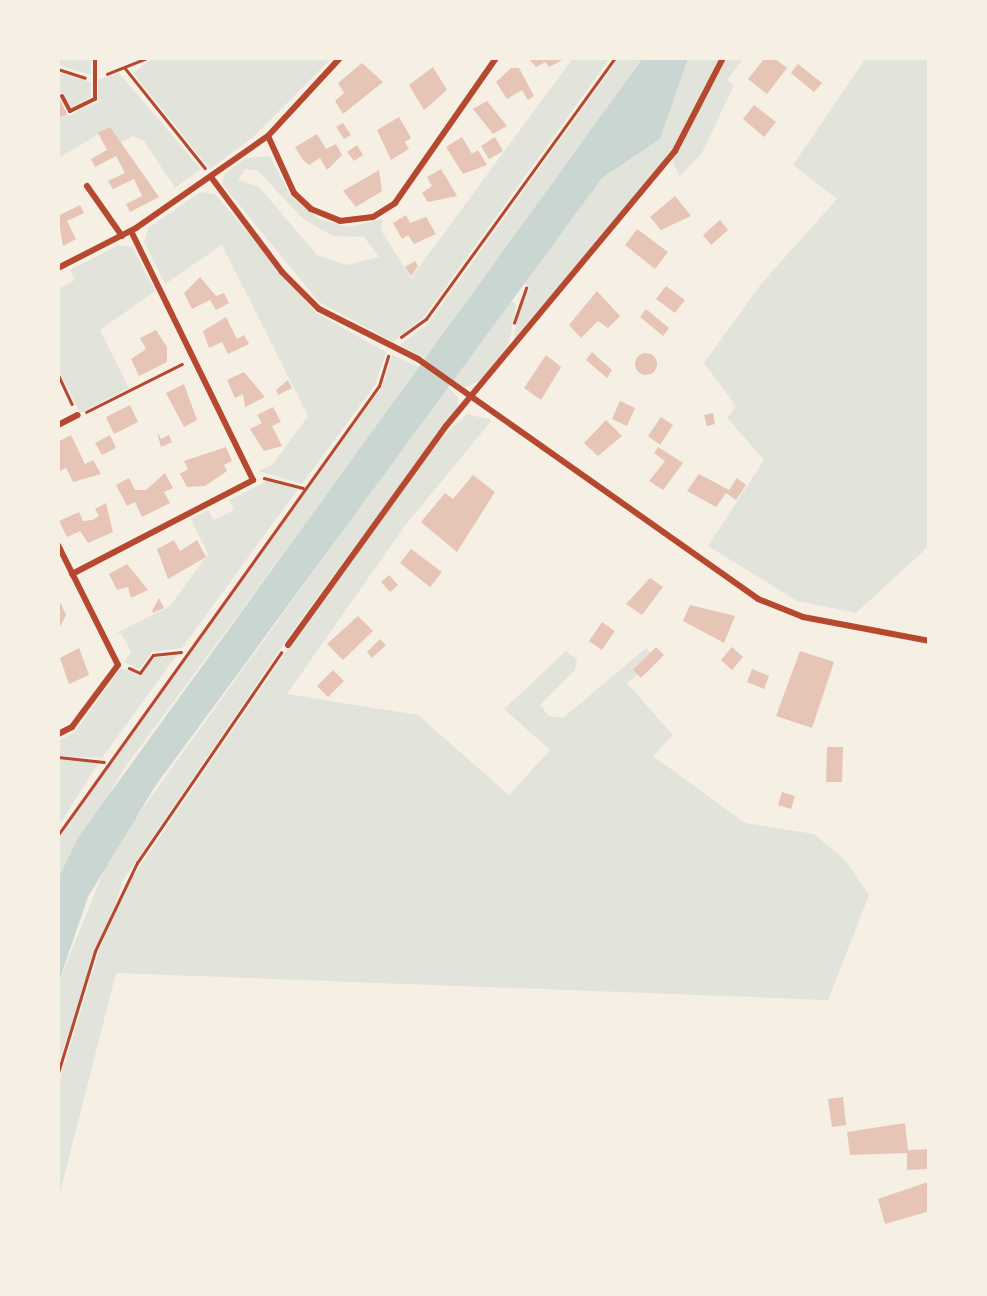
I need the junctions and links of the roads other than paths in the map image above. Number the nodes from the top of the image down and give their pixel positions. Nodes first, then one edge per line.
1 (96, 58) edge
2 (340, 58) edge
3 (496, 58) edge
4 (723, 58) edge
5 (62, 96) dead end
6 (268, 136) junction
7 (210, 177) junction
8 (87, 186) dead end
9 (131, 231) junction
10 (122, 236) junction
11 (58, 268) edge
12 (472, 400) junction
13 (78, 415) road end
14 (58, 425) edge
15 (58, 546) edge
16 (72, 574) junction
17 (930, 642) edge
18 (288, 644) road end
19 (58, 734) edge

1 - 5 lane
2 - 6 street
3 - 6 street
4 - 12 street
6 - 7 street
7 - 9 street
7 - 12 street
8 - 10 street
9 - 10 street
9 - 16 street
10 - 11 street
12 - 17 street
12 - 18 street
13 - 14 street
15 - 16 street
16 - 19 street

